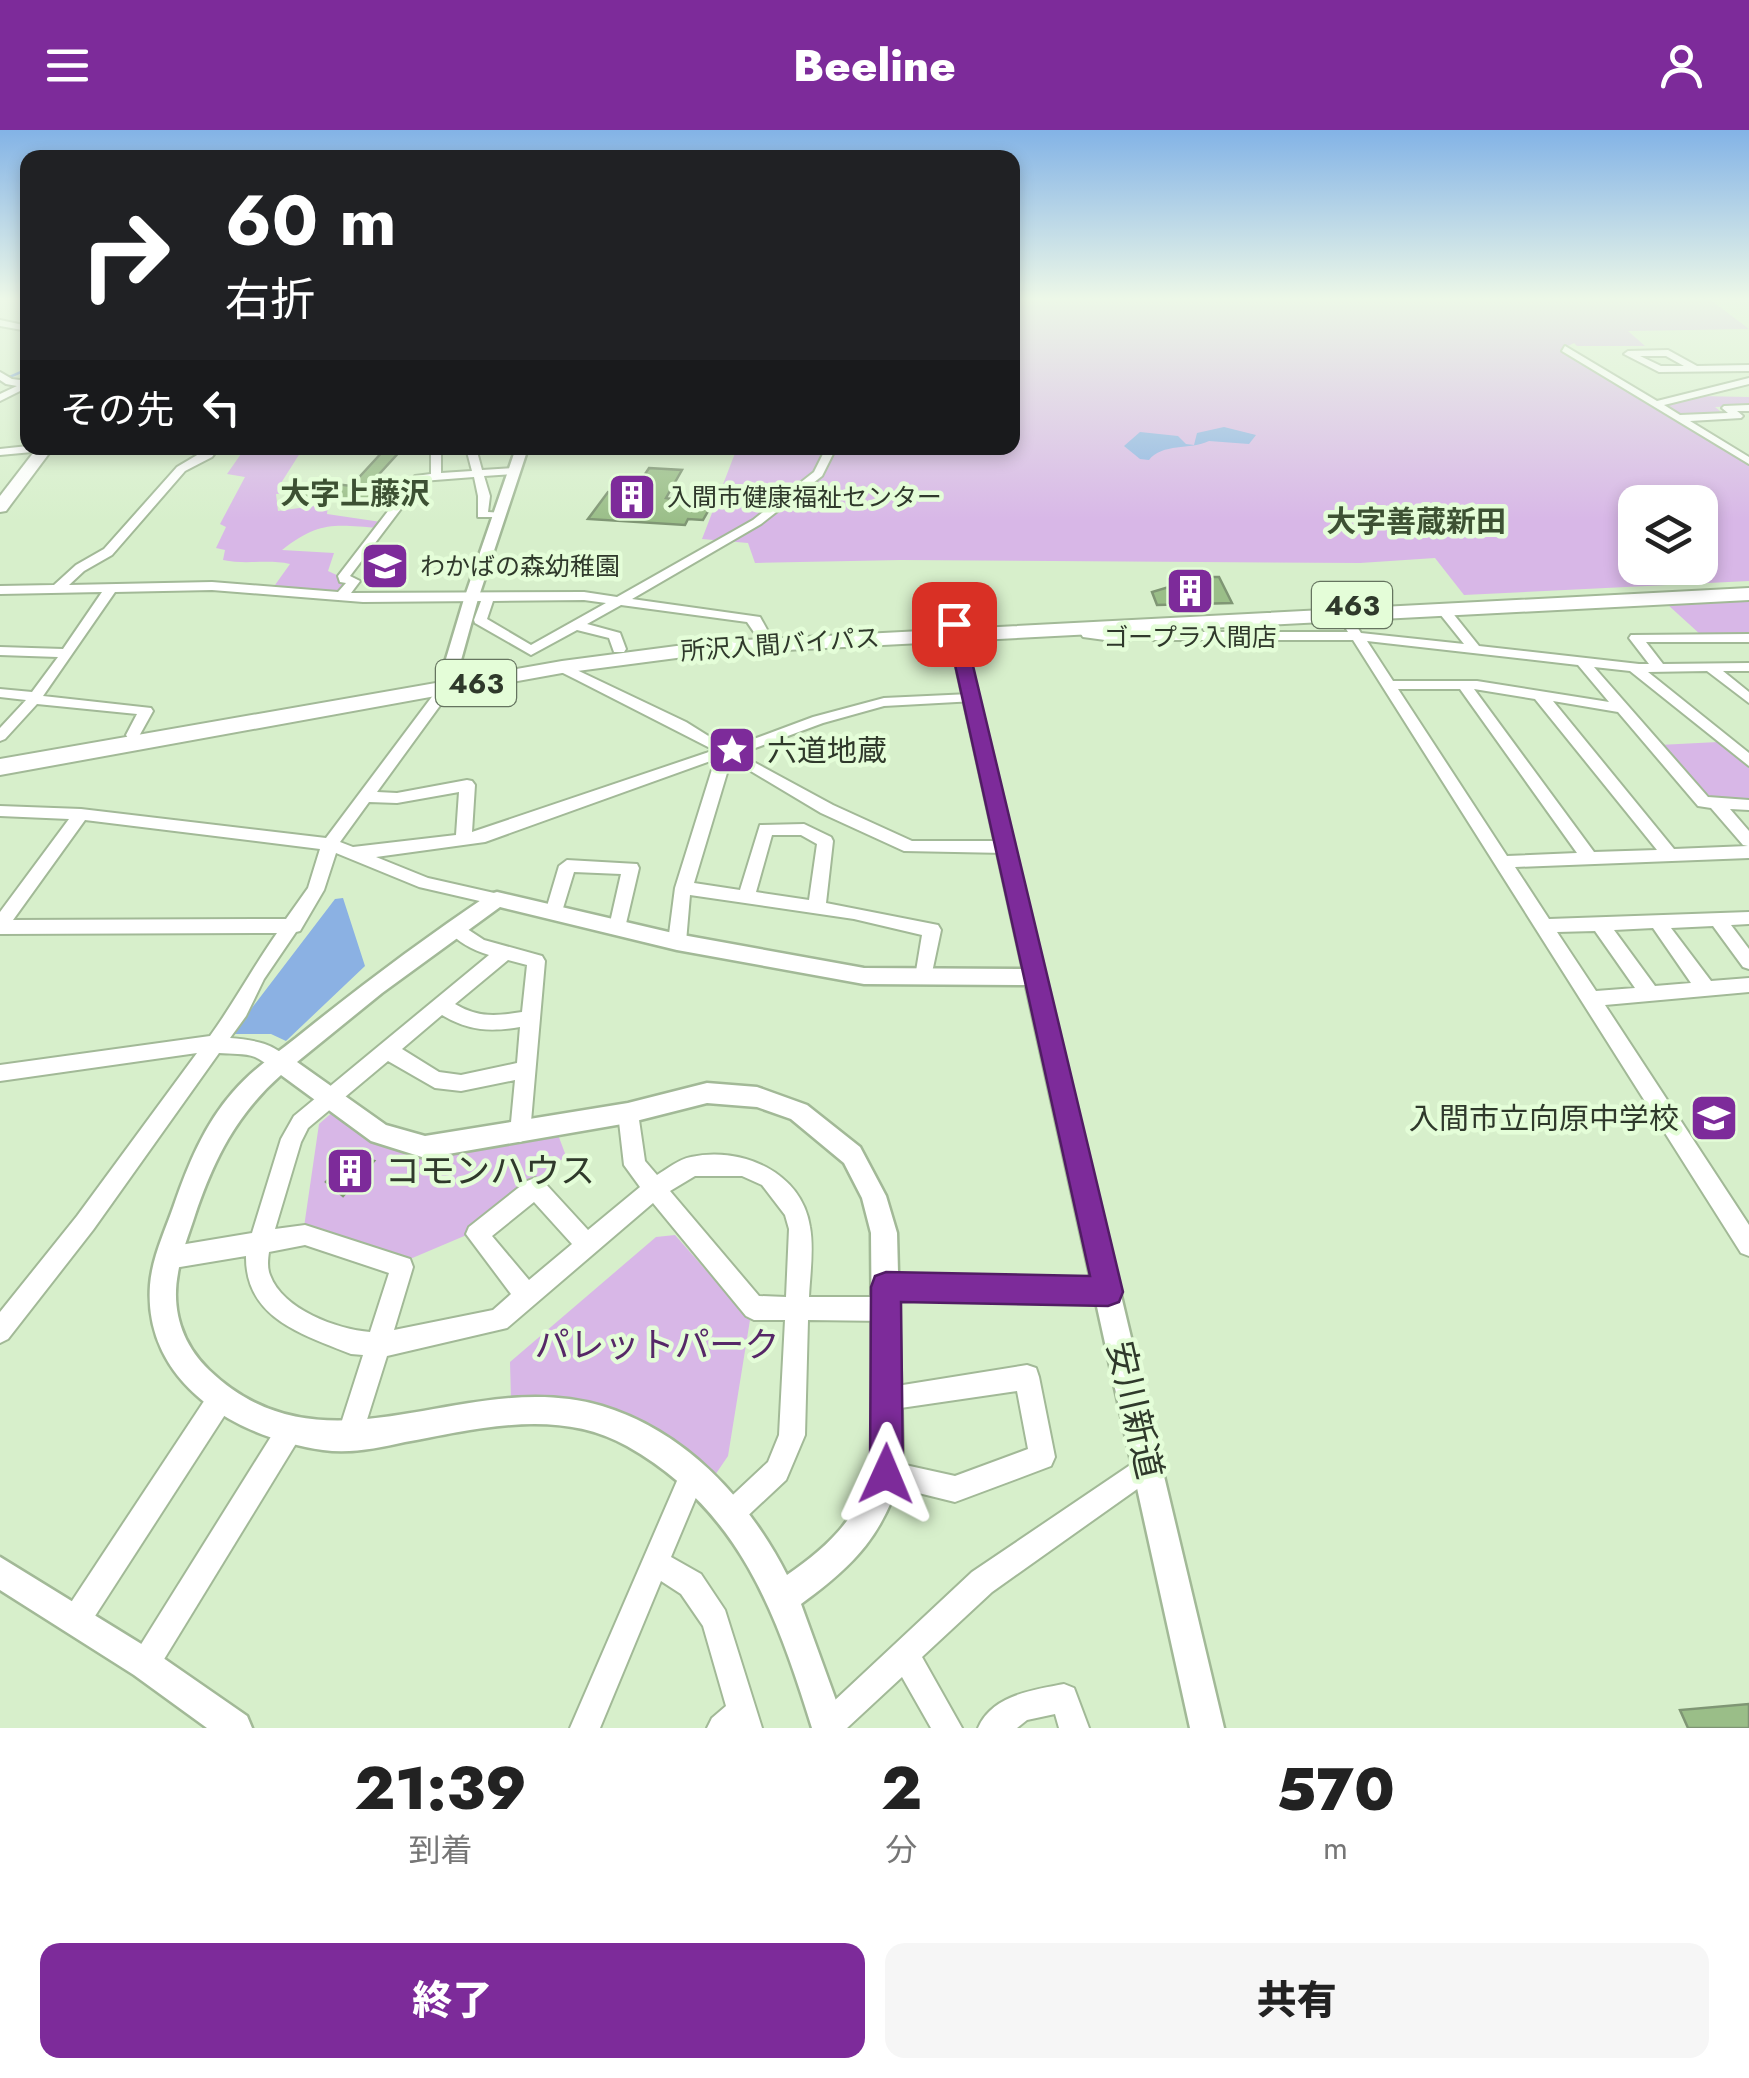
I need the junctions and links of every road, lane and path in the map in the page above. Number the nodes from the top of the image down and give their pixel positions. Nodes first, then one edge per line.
1 (1604, 373) edge
2 (1749, 381) edge
3 (1726, 387) junction
4 (1749, 396) edge
5 (1655, 404) junction
6 (1749, 408) edge
7 (1678, 418) junction
8 (1695, 428) junction
9 (1747, 428) edge
10 (1749, 447) edge
11 (1727, 448) junction
12 (40, 455) edge
13 (209, 455) edge
14 (436, 455) edge
15 (474, 455) edge
16 (520, 455) edge
17 (828, 455) edge
18 (1749, 461) edge
19 (478, 472) junction
20 (514, 472) junction
21 (436, 476) junction
22 (6, 492) edge
23 (0, 507) edge
24 (499, 516) junction
25 (1749, 586) edge
26 (57, 589) junction
27 (0, 590) edge
28 (110, 590) junction
29 (1749, 594) edge
30 (341, 597) junction
31 (488, 598) junction
32 (471, 599) junction
33 (622, 600) junction
34 (1340, 610) junction
35 (1442, 610) junction
36 (578, 626) junction
37 (1084, 628) junction
38 (955, 629) junction
39 (763, 635) junction
40 (1356, 636) junction
41 (1749, 638) edge
42 (1473, 647) junction
43 (0, 650) edge
44 (618, 650) junction
45 (64, 653) junction
46 (1583, 663) junction
47 (562, 667) junction
48 (1633, 667) junction
49 (1749, 667) edge
50 (1658, 668) junction
51 (1712, 669) junction
52 (446, 684) junction
53 (1387, 685) junction
54 (1464, 685) junction
55 (0, 694) edge
56 (1540, 695) junction
57 (36, 698) junction
58 (970, 698) junction
59 (1749, 699) edge
60 (1622, 708) junction
61 (134, 735) junction
62 (0, 736) edge
63 (725, 754) junction
64 (0, 758) edge
65 (1749, 761) edge
66 (0, 767) edge
67 (366, 797) junction
68 (1749, 805) edge
69 (1718, 806) junction
70 (0, 811) edge
71 (81, 814) junction
72 (464, 839) junction
73 (1749, 841) edge
74 (339, 847) junction
75 (1005, 847) junction
76 (1749, 852) edge
77 (1670, 855) junction
78 (1589, 858) junction
79 (1502, 862) junction
80 (683, 888) junction
81 (747, 896) junction
82 (497, 899) junction
83 (817, 906) junction
84 (554, 912) junction
85 (1749, 918) edge
86 (1717, 919) junction
87 (1657, 921) junction
88 (1600, 924) junction
89 (0, 926) edge
90 (294, 926) junction
91 (1544, 926) junction
92 (455, 928) junction
93 (618, 928) junction
94 (677, 942) junction
95 (506, 952) junction
96 (1749, 962) edge
97 (924, 977) junction
98 (1034, 977) junction
99 (1749, 985) edge
100 (1706, 989) junction
101 (1650, 994) junction
102 (1591, 1000) junction
103 (442, 1005) junction
104 (530, 1018) junction
105 (216, 1044) junction
106 (386, 1050) junction
107 (281, 1063) junction
108 (525, 1070) junction
109 (0, 1073) edge
110 (331, 1097) junction
111 (628, 1114) junction
112 (520, 1133) junction
113 (655, 1188) junction
114 (260, 1242) junction
115 (1749, 1245) edge
116 (588, 1246) junction
117 (168, 1258) junction
118 (1108, 1292) junction
119 (528, 1297) junction
120 (886, 1298) junction
121 (798, 1310) junction
122 (0, 1331) edge
123 (381, 1345) junction
124 (221, 1398) junction
125 (887, 1398) junction
126 (291, 1428) junction
127 (350, 1436) junction
128 (1148, 1466) junction
129 (886, 1474) junction
130 (692, 1476) junction
131 (730, 1515) junction
132 (655, 1562) junction
133 (0, 1572) edge
134 (785, 1596) junction
135 (76, 1620) junction
136 (904, 1655) junction
137 (145, 1664) junction
138 (737, 1722) edge
139 (828, 1727) edge
140 (235, 1728) edge
141 (584, 1728) edge
142 (947, 1728) edge
143 (993, 1728) edge
144 (1074, 1728) edge
145 (1207, 1728) edge

1 - 5 street
2 - 3 street
3 - 4 street
3 - 5 street
5 - 7 street
6 - 7 street
7 - 8 street
8 - 9 street
8 - 11 street
10 - 11 street
11 - 18 street
12 - 22 main road
13 - 26 street
14 - 21 street
15 - 19 street
16 - 20 street
17 - 33 street
19 - 20 street
19 - 21 street
19 - 24 street
20 - 24 street
21 - 30 street
22 - 23 main road
24 - 32 street
25 - 34 main road, 所沢入間バイパス / 463
26 - 27 street
26 - 28 street
28 - 30 street
28 - 45 street
29 - 35 main road, 所沢入間バイパス / 463
30 - 32 street
31 - 32 street
31 - 33 street
31 - 36 street
32 - 52 street
33 - 36 street
33 - 39 street
34 - 35 main road, 所沢入間バイパス / 463
34 - 37 main road, 所沢入間バイパス / 463
34 - 38 main road, 所沢入間バイパス / 463
34 - 40 street
35 - 42 street
36 - 44 street
37 - 38 main road, 所沢入間バイパス / 463
37 - 40 street
38 - 39 main road, 所沢入間バイパス / 463
38 - 47 main road, 所沢入間バイパス / 463
38 - 58 street, 安川新道
39 - 44 main road, 所沢入間バイパス / 463
40 - 42 street
40 - 53 street
41 - 50 street
42 - 46 street
43 - 45 street
44 - 52 main road, 所沢入間バイパス / 463
45 - 57 street
46 - 48 street
46 - 60 street
47 - 52 main road, 所沢入間バイパス / 463
47 - 63 street
48 - 50 street
48 - 65 street
49 - 51 street
50 - 51 street
51 - 59 street
52 - 61 main road, 所沢入間バイパス / 463
52 - 66 main road, 所沢入間バイパス / 463
52 - 67 street
53 - 54 street
53 - 79 street
54 - 56 street
54 - 78 street
55 - 57 street
56 - 60 street
56 - 77 street
57 - 61 street
57 - 62 street
58 - 63 street
58 - 75 street, 安川新道
60 - 69 street
61 - 64 main road, 所沢入間バイパス / 463
63 - 72 street
63 - 75 street
63 - 80 street
67 - 72 street
67 - 74 street
68 - 69 street
69 - 73 street
70 - 71 street
71 - 74 street
71 - 89 street
72 - 74 street
74 - 82 street
74 - 90 street
75 - 98 street, 安川新道
76 - 77 street
77 - 78 street
78 - 79 street
79 - 91 street
80 - 81 street
80 - 94 street
81 - 83 street
81 - 83 street
82 - 84 street
82 - 92 street
83 - 97 street
84 - 93 street
84 - 93 street
85 - 86 street
86 - 87 street
86 - 96 street
87 - 88 street
87 - 100 street
88 - 91 street
88 - 101 street
89 - 90 street
90 - 105 street
91 - 102 street
92 - 95 street
92 - 107 street
93 - 94 street
94 - 97 street
95 - 103 street
95 - 104 street
97 - 98 street
98 - 118 street, 安川新道
99 - 100 street
100 - 101 street
101 - 102 street
102 - 115 street
103 - 104 street
103 - 106 street
104 - 108 street
105 - 107 street
105 - 109 street
105 - 122 street
106 - 108 street
106 - 110 street
107 - 110 street
107 - 117 street
108 - 112 street
110 - 112 street
110 - 114 street
111 - 112 street
111 - 113 street
111 - 120 street
113 - 116 street
113 - 121 street
113 - 121 street
114 - 117 street
114 - 123 street
114 - 123 street
116 - 119 street
116 - 119 street
117 - 124 street
118 - 120 street
118 - 128 street, 安川新道
119 - 123 street
120 - 121 street
120 - 125 street
121 - 131 street
123 - 127 street
124 - 126 street
124 - 135 street
125 - 129 street
125 - 129 street
126 - 127 street
126 - 137 street
127 - 130 street
128 - 136 street
128 - 145 street, 安川新道
129 - 134 street
130 - 131 street
130 - 132 street
131 - 134 street
132 - 138 street
132 - 141 street
133 - 135 street
134 - 139 street
135 - 137 street
136 - 139 street
136 - 142 street
137 - 140 street
143 - 144 street

